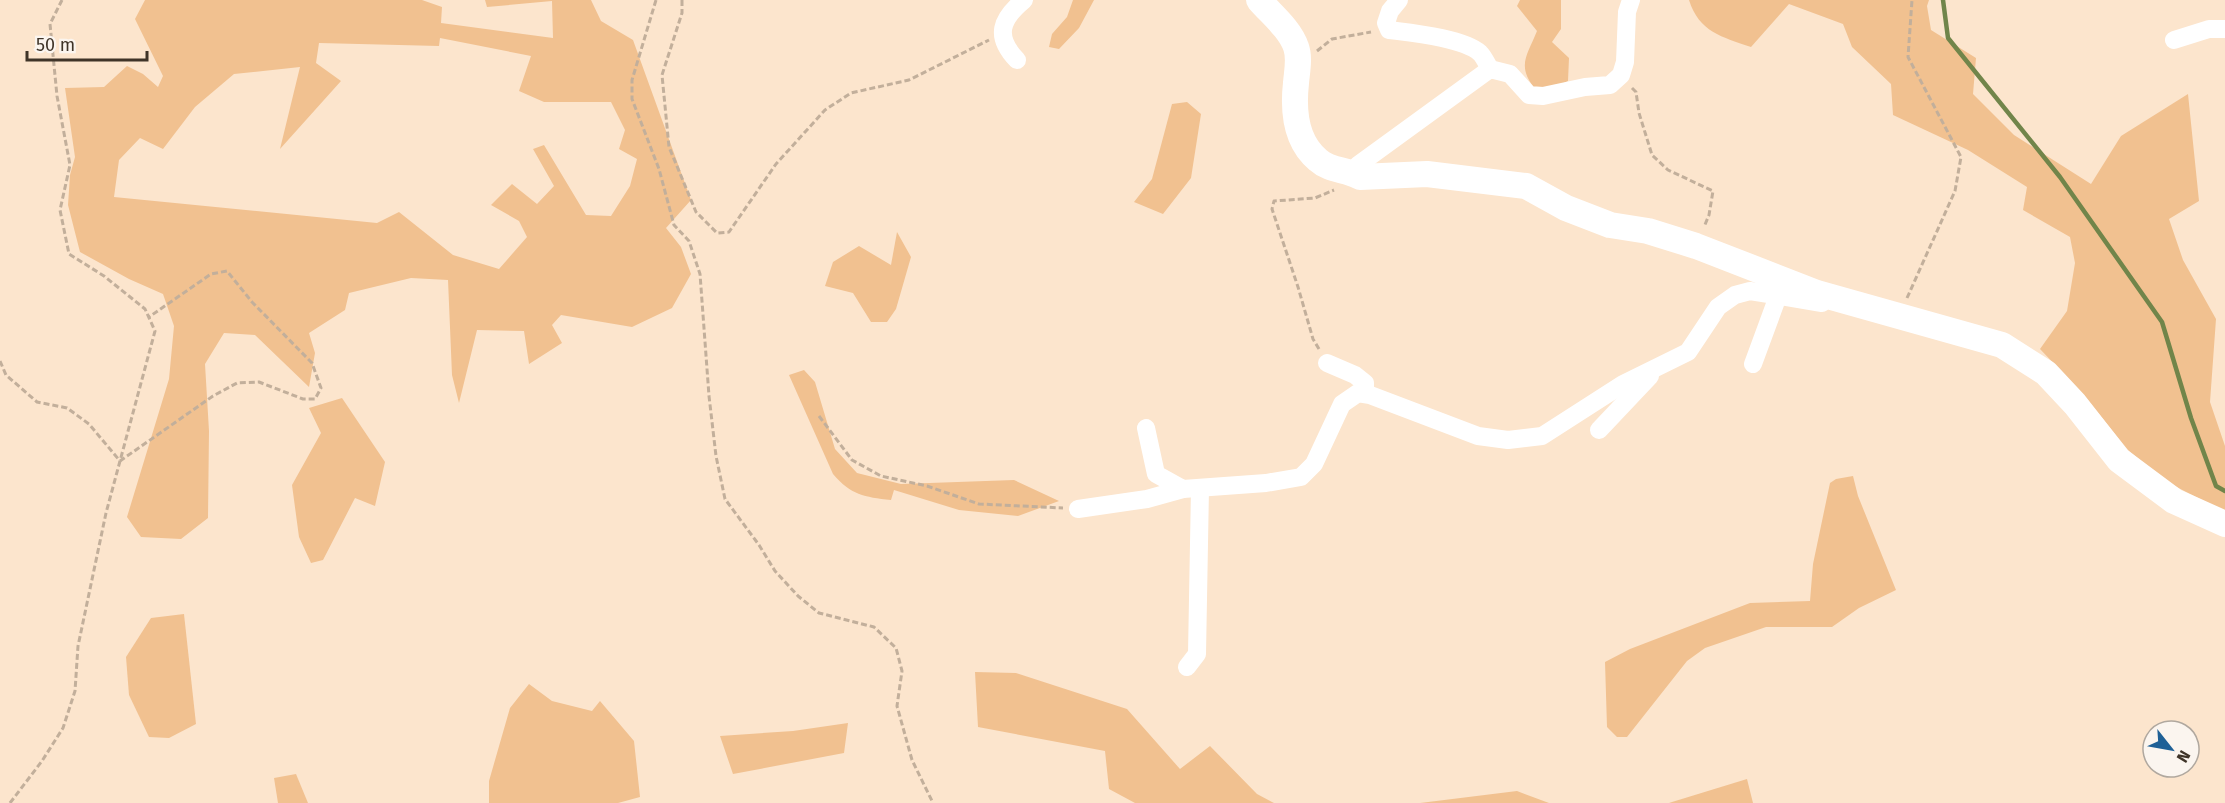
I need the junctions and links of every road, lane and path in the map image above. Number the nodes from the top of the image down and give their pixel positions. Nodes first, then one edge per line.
1 (62, 0) edge
2 (656, 0) edge
3 (682, 0) edge
4 (1024, 0) edge
5 (1259, 0) edge
6 (1399, 0) edge
7 (1631, 0) edge
8 (1912, 0) edge
9 (2225, 29) edge
10 (1389, 30) junction
11 (1003, 33) junction
12 (2174, 40) dead end
13 (1315, 53) dead end
14 (1017, 60) dead end
15 (1490, 69) junction
16 (1621, 75) junction
17 (1350, 172) junction
18 (1696, 246) junction
19 (1778, 296) junction
20 (1898, 316) junction
21 (149, 317) junction
22 (0, 361) edge
23 (1327, 363) joint
24 (1753, 364) dead end
25 (1660, 366) junction
26 (1365, 394) junction
27 (819, 416) dead end
28 (1146, 428) dead end
29 (1599, 430) dead end
30 (120, 461) junction
31 (1192, 488) junction
32 (1078, 509) joint
33 (2225, 524) edge
34 (1186, 667) dead end
35 (10, 803) edge
36 (933, 803) edge

1 - 21 path
2 - 36 path
3 - 11 path
4 - 11 street
5 - 17 street
6 - 10 street
7 - 16 street
8 - 20 path
9 - 12 street
10 - 13 path
10 - 15 street
11 - 14 street
15 - 16 street
15 - 17 street
16 - 18 path
17 - 18 street
17 - 23 path
18 - 20 street
19 - 20 street
19 - 24 street
19 - 25 street
20 - 33 street
21 - 30 path
21 - 30 path
22 - 30 path
23 - 26 street
25 - 26 street
25 - 29 street
26 - 31 street
27 - 32 path
28 - 31 street
30 - 35 path
31 - 32 street
31 - 34 street

